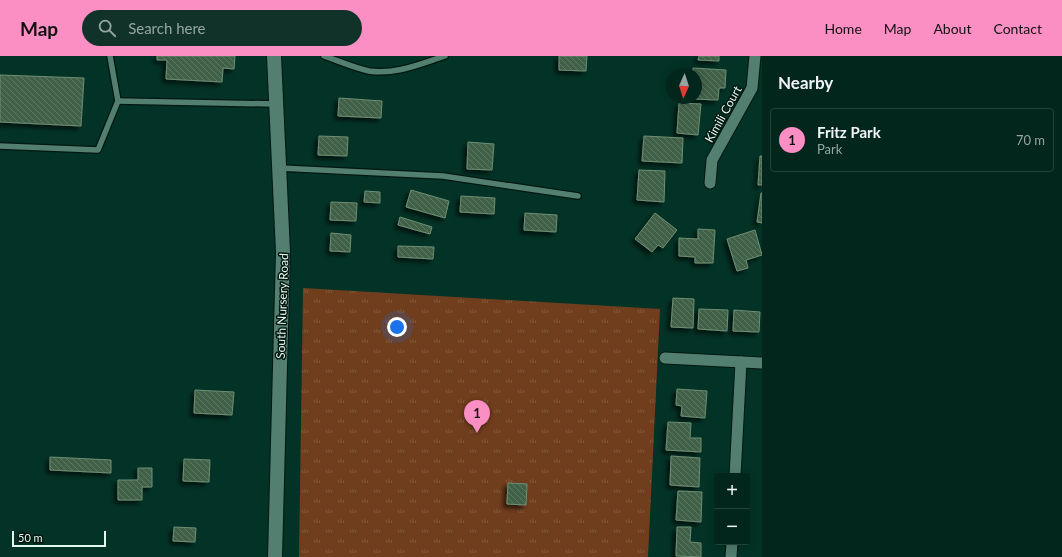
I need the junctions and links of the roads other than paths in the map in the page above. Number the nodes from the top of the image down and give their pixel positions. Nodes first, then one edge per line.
1 (110, 56) edge
2 (274, 56) edge
3 (324, 56) edge
4 (445, 56) edge
5 (755, 56) edge
6 (118, 101) junction
7 (278, 104) junction
8 (0, 146) edge
9 (280, 168) junction
10 (710, 183) dead end
11 (578, 196) dead end
12 (665, 358) dead end
13 (741, 362) junction
14 (762, 363) edge
15 (735, 473) edge
16 (732, 545) edge
17 (275, 557) edge
18 (731, 557) edge

1 - 6 lane
2 - 7 street, South Nursery Road
3 - 4 lane
5 - 10 street, Kimili Court
6 - 7 lane
6 - 8 lane
7 - 9 street, South Nursery Road
9 - 11 lane
9 - 17 street, South Nursery Road
12 - 13 street
13 - 14 street
13 - 15 street
16 - 18 street

